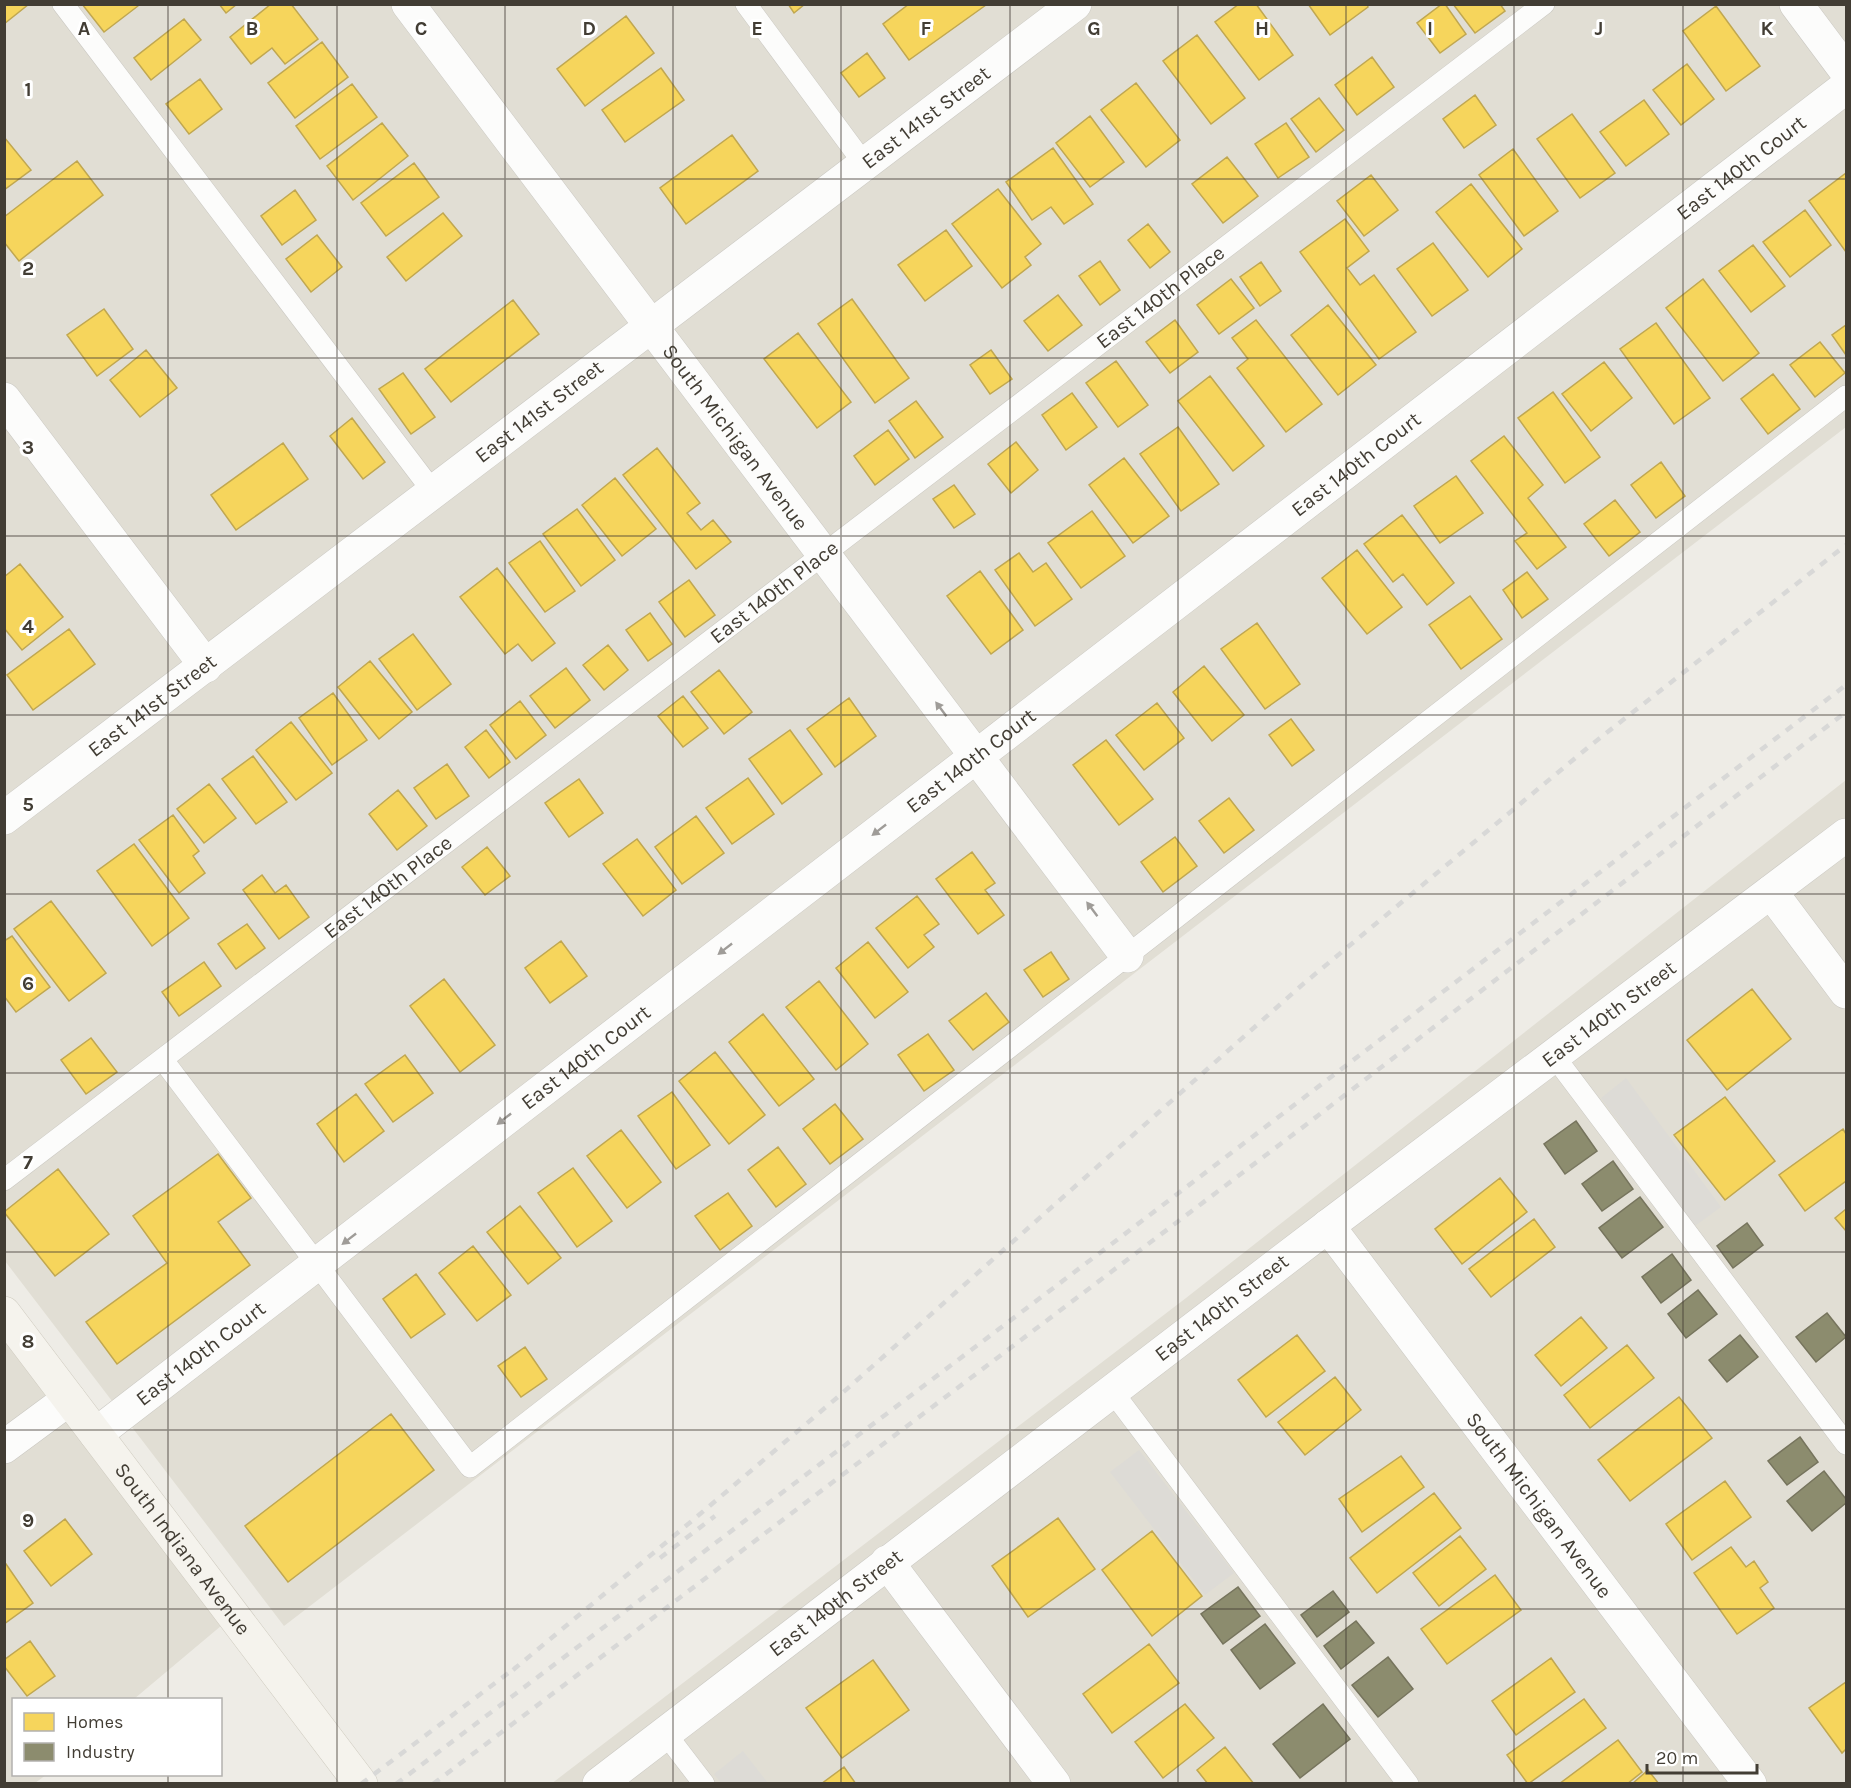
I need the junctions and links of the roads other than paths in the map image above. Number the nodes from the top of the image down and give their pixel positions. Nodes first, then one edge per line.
1 (63, 4) edge
2 (408, 4) edge
3 (746, 4) edge
4 (1075, 4) edge
5 (1544, 4) edge
6 (1796, 4) edge
7 (1846, 71) edge
8 (1846, 87) edge
9 (865, 165) junction
10 (652, 326) junction
11 (1846, 396) edge
12 (4, 399) edge
13 (434, 493) junction
14 (825, 554) junction
15 (206, 666) junction
16 (975, 756) junction
17 (4, 818) edge
18 (1846, 835) edge
19 (1771, 892) junction
20 (1127, 956) junction
21 (1846, 992) edge
22 (1554, 1056) junction
23 (163, 1060) junction
24 (4, 1180) edge
25 (1328, 1226) junction
26 (317, 1264) junction
27 (4, 1313) edge
28 (1112, 1391) junction
29 (69, 1399) junction
30 (96, 1434) junction
31 (1846, 1444) edge
32 (4, 1447) edge
33 (887, 1562) junction
34 (665, 1733) junction
35 (361, 1784) edge
36 (599, 1784) edge
37 (704, 1784) edge
38 (1054, 1784) edge
39 (1408, 1784) edge
40 (1750, 1784) edge

1 - 13 lane
2 - 10 street, South Michigan Avenue
3 - 9 lane
4 - 9 street, East 141st Street
5 - 14 lane, East 140th Place
6 - 7 street
8 - 16 street, East 140th Court
9 - 10 street, East 141st Street
10 - 13 street, East 141st Street
10 - 14 street, South Michigan Avenue
11 - 20 lane
12 - 15 street
13 - 15 street, East 141st Street
16 -> 14 street, South Michigan Avenue
14 - 23 lane, East 140th Place
15 - 17 street, East 141st Street
20 -> 16 street, South Michigan Avenue
16 -> 26 street, East 140th Court
18 - 19 street, East 140th Street
19 - 21 street
19 - 22 street, East 140th Street
20 - 26 lane
22 - 25 street, East 140th Street
22 - 31 lane
23 - 24 lane, East 140th Place
23 - 26 lane
25 - 28 street, East 140th Street
25 - 40 street, South Michigan Avenue
26 - 30 street, East 140th Court
27 - 29 main road, South Indiana Avenue
28 - 33 street, East 140th Street
28 - 39 lane
29 - 30 main road, South Indiana Avenue
29 - 32 street
30 - 35 main road, South Indiana Avenue
33 - 34 street, East 140th Street
33 - 38 street
34 - 36 street, East 140th Street
34 - 37 lane

